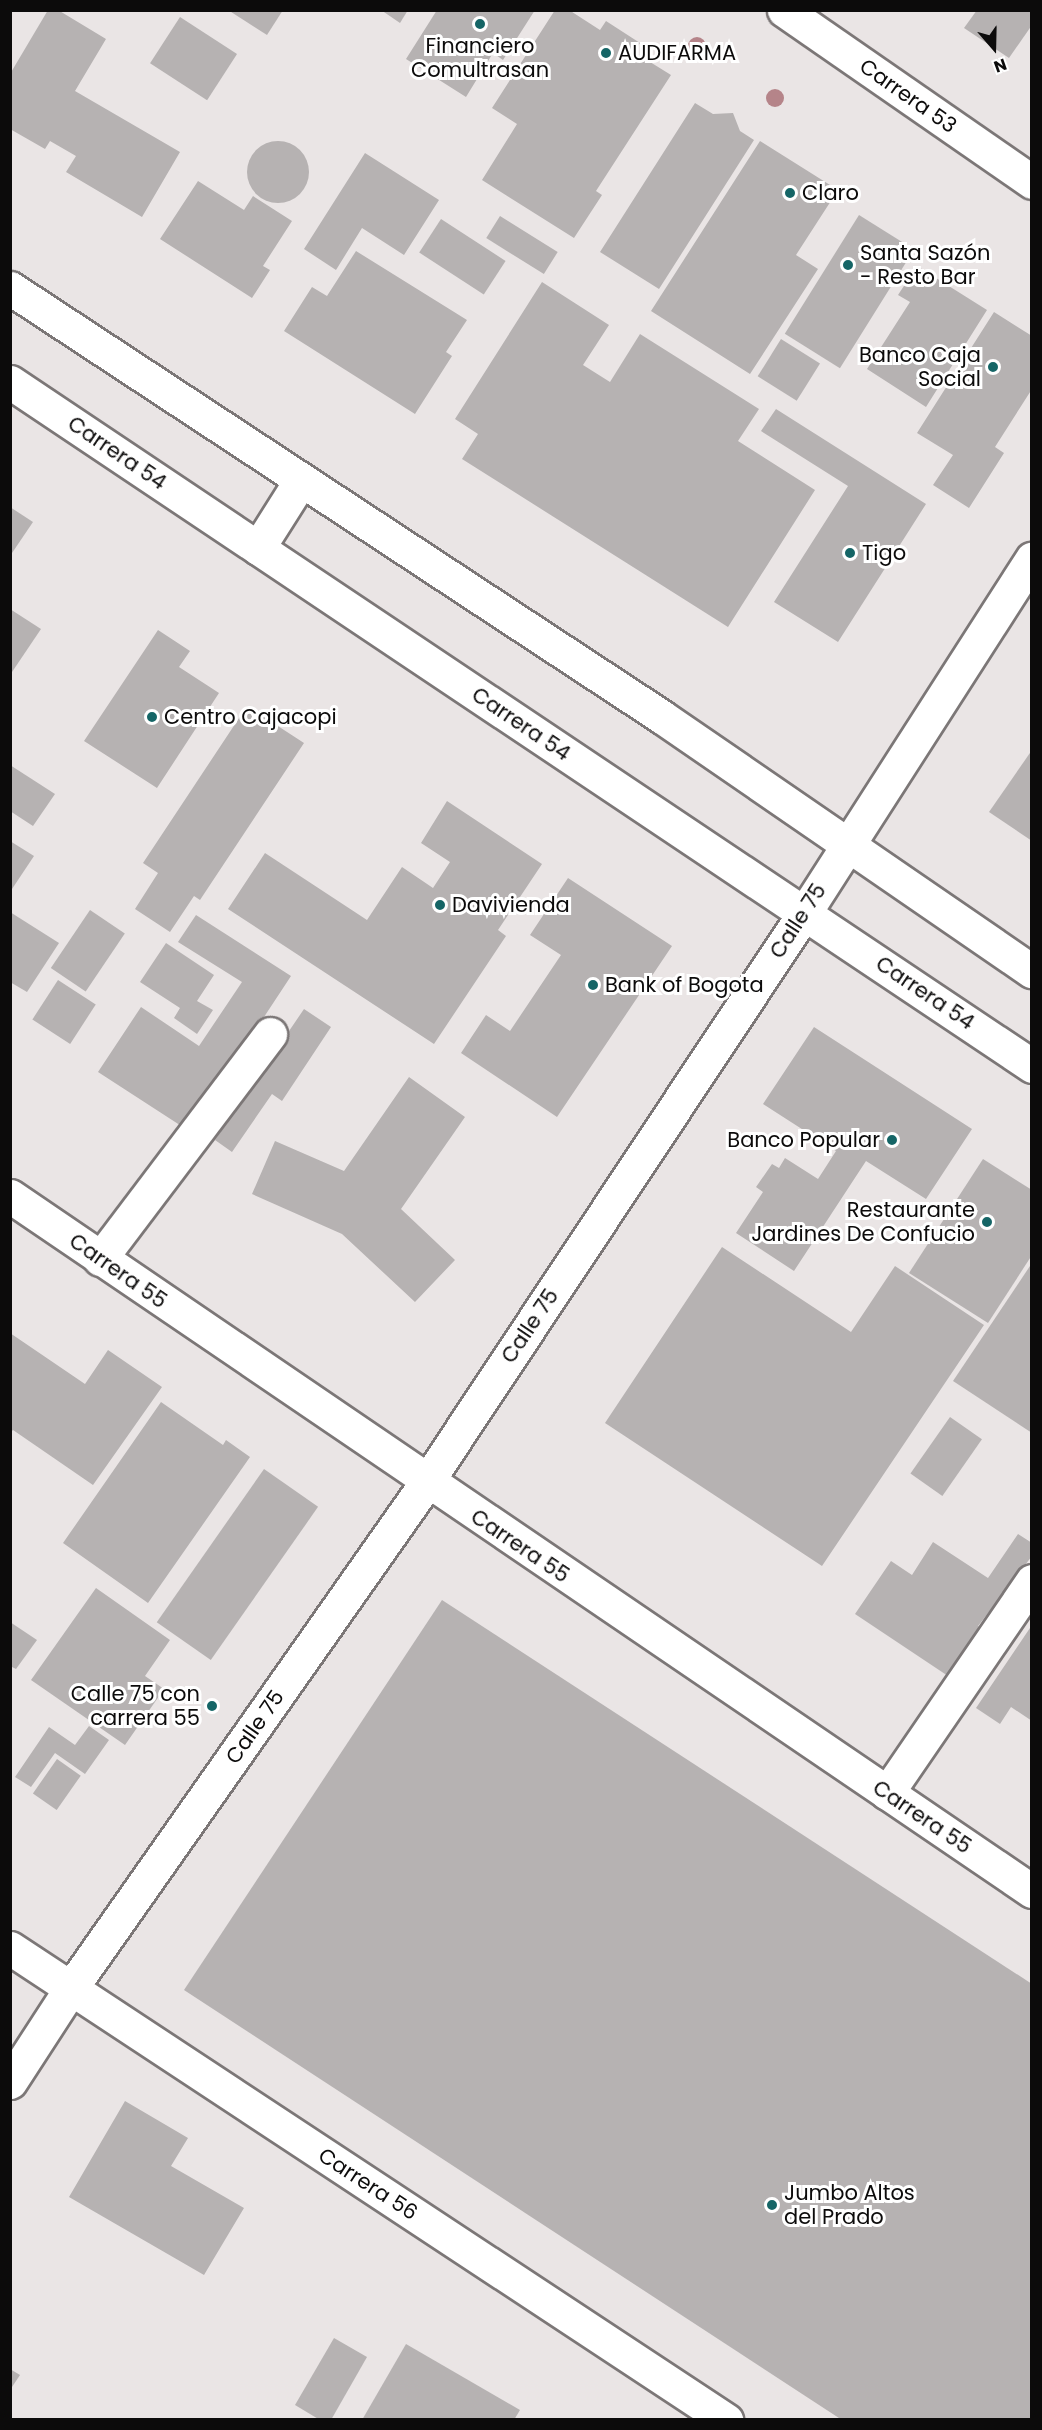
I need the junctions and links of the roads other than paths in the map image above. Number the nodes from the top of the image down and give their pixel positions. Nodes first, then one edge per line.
1 (784, 10) edge
2 (1032, 183) edge
3 (10, 288) edge
4 (10, 382) edge
5 (301, 480) junction
6 (258, 548) junction
7 (1032, 559) edge
8 (846, 846) junction
9 (805, 912) junction
10 (1032, 971) edge
11 (270, 1034) dead end
12 (1032, 1066) edge
13 (10, 1196) edge
14 (100, 1259) junction
15 (426, 1483) junction
16 (1032, 1581) edge
17 (886, 1793) junction
18 (1027, 1878) edge
19 (10, 1948) edge
20 (71, 1988) junction
21 (10, 2082) edge
22 (726, 2420) edge

1 - 2 street, Carrera 53
3 - 5 street
4 - 6 street, Carrera 54
5 - 6 street
5 - 8 street
6 - 9 street, Carrera 54
7 - 8 street, Calle 75
8 - 9 street, Calle 75
8 - 10 street
9 - 12 street, Carrera 54
9 - 15 street, Calle 75
11 - 14 street
13 - 14 street, Carrera 55
14 - 15 street, Carrera 55
15 - 17 street, Carrera 55
15 - 20 street, Calle 75
16 - 17 street
17 - 18 street, Carrera 55
19 - 20 street, Carrera 56
20 - 21 street, Calle 75
20 - 22 street, Carrera 56

